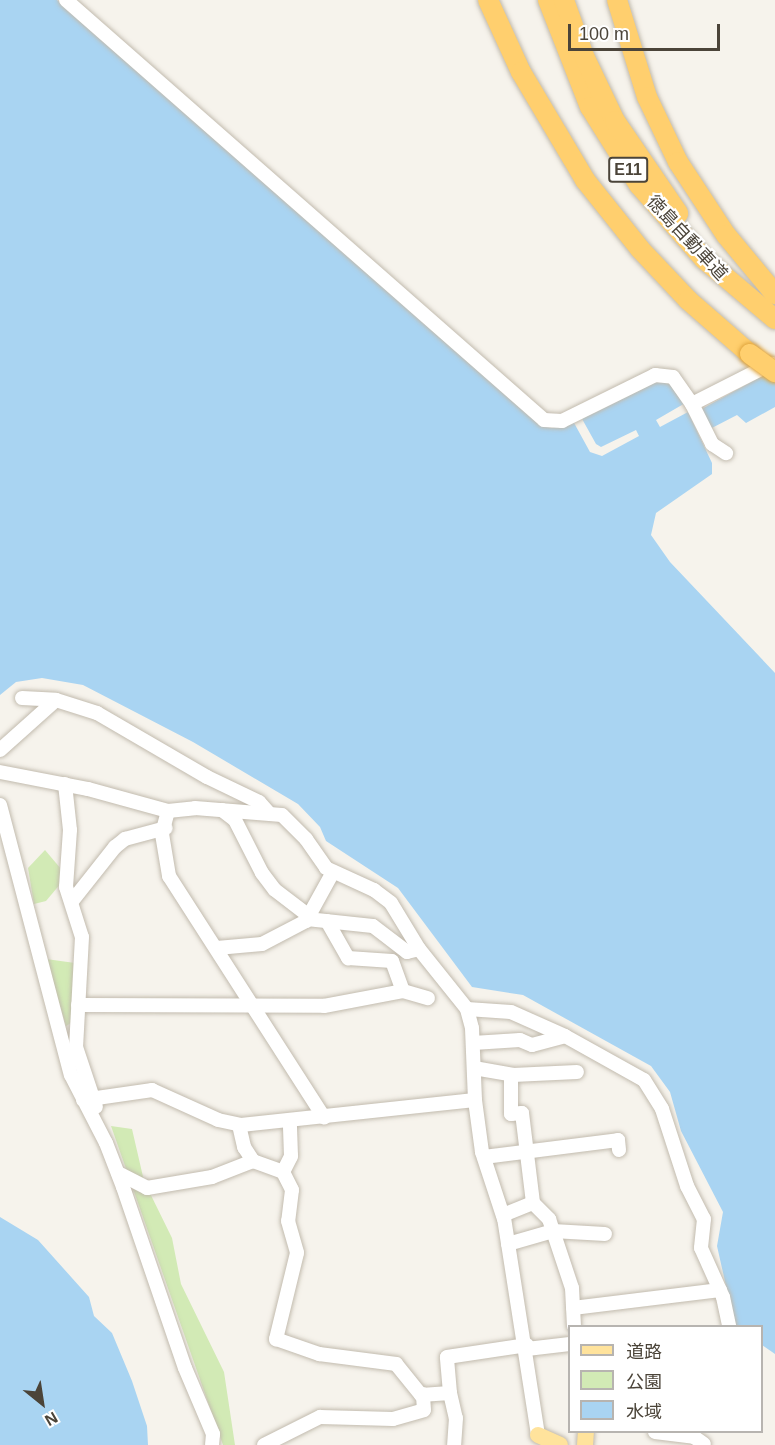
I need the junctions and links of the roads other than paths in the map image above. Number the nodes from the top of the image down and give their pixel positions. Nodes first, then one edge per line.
1 (66, 0) edge
2 (488, 0) edge
3 (548, 0) edge
4 (564, 0) edge
5 (618, 0) edge
6 (775, 294) edge
7 (758, 306) junction
8 (775, 320) edge
9 (773, 368) edge
10 (692, 407) junction
11 (726, 453) dead end
12 (22, 698) dead end
13 (56, 700) junction
14 (0, 750) edge
15 (0, 772) edge
16 (65, 784) junction
17 (0, 805) edge
18 (222, 810) junction
19 (168, 811) junction
20 (268, 812) junction
21 (166, 828) junction
22 (333, 872) junction
23 (73, 900) junction
24 (308, 917) junction
25 (327, 921) junction
26 (217, 948) junction
27 (419, 949) junction
28 (403, 991) junction
29 (428, 998) dead end
30 (78, 1005) junction
31 (256, 1007) junction
32 (467, 1009) junction
33 (565, 1036) junction
34 (473, 1043) junction
35 (474, 1068) junction
36 (577, 1072) dead end
37 (511, 1075) junction
38 (88, 1100) junction
39 (475, 1100) junction
40 (324, 1117) junction
41 (290, 1120) junction
42 (239, 1125) junction
43 (525, 1149) junction
44 (619, 1150) dead end
45 (484, 1157) junction
46 (254, 1161) junction
47 (283, 1172) junction
48 (118, 1173) junction
49 (534, 1203) junction
50 (503, 1215) junction
51 (553, 1231) junction
52 (605, 1234) dead end
53 (508, 1244) junction
54 (720, 1290) junction
55 (573, 1308) junction
56 (574, 1325) edge
57 (729, 1325) edge
58 (568, 1344) edge
59 (527, 1347) junction
60 (450, 1393) junction
61 (423, 1395) junction
62 (668, 1433) edge
63 (539, 1440) edge
64 (705, 1440) edge
65 (212, 1445) edge
66 (264, 1445) edge
67 (454, 1445) edge
68 (560, 1445) edge

1 - 10 street
2 - 9 highway, bridge
3 - 7 highway, 徳島自動車道 / E11
4 - 7 highway, 徳島自動車道 / E11
5 - 6 highway
7 - 8 highway, 徳島自動車道 / E11
9 - 10 street
10 - 11 street
12 - 13 street
13 - 14 street
13 - 20 street
15 - 16 street
16 - 19 street
16 - 23 street
17 - 38 street
18 - 19 street
18 - 20 street
18 - 24 street
19 - 21 street
20 - 22 street
21 - 23 street
21 - 26 street
22 - 24 street
22 - 27 street
23 - 30 street
24 - 25 street
24 - 26 street
25 - 27 street
25 - 28 street
26 - 31 street
27 - 32 street
28 - 29 street
28 - 31 street
30 - 31 street
30 - 38 street
31 - 40 street
32 - 33 street
32 - 34 street
33 - 34 street
33 - 54 street
34 - 35 street
35 - 37 street
35 - 39 street
36 - 37 street
37 - 43 street
38 - 42 street
38 - 48 street
39 - 40 street
39 - 45 street
40 - 41 street
41 - 42 street
41 - 47 street
42 - 46 street
43 - 44 street
43 - 45 street
43 - 49 street
45 - 50 street
46 - 47 street
46 - 48 street
47 - 61 street
48 - 65 street
49 - 50 street
49 - 51 street
50 - 53 street
51 - 52 street
51 - 53 street
51 - 55 street
53 - 59 street
54 - 55 street
54 - 57 street
55 - 56 street
58 - 59 street
59 - 60 street
59 - 63 street
60 - 61 street
60 - 67 street
61 - 66 street
62 - 64 street
63 - 68 main road

